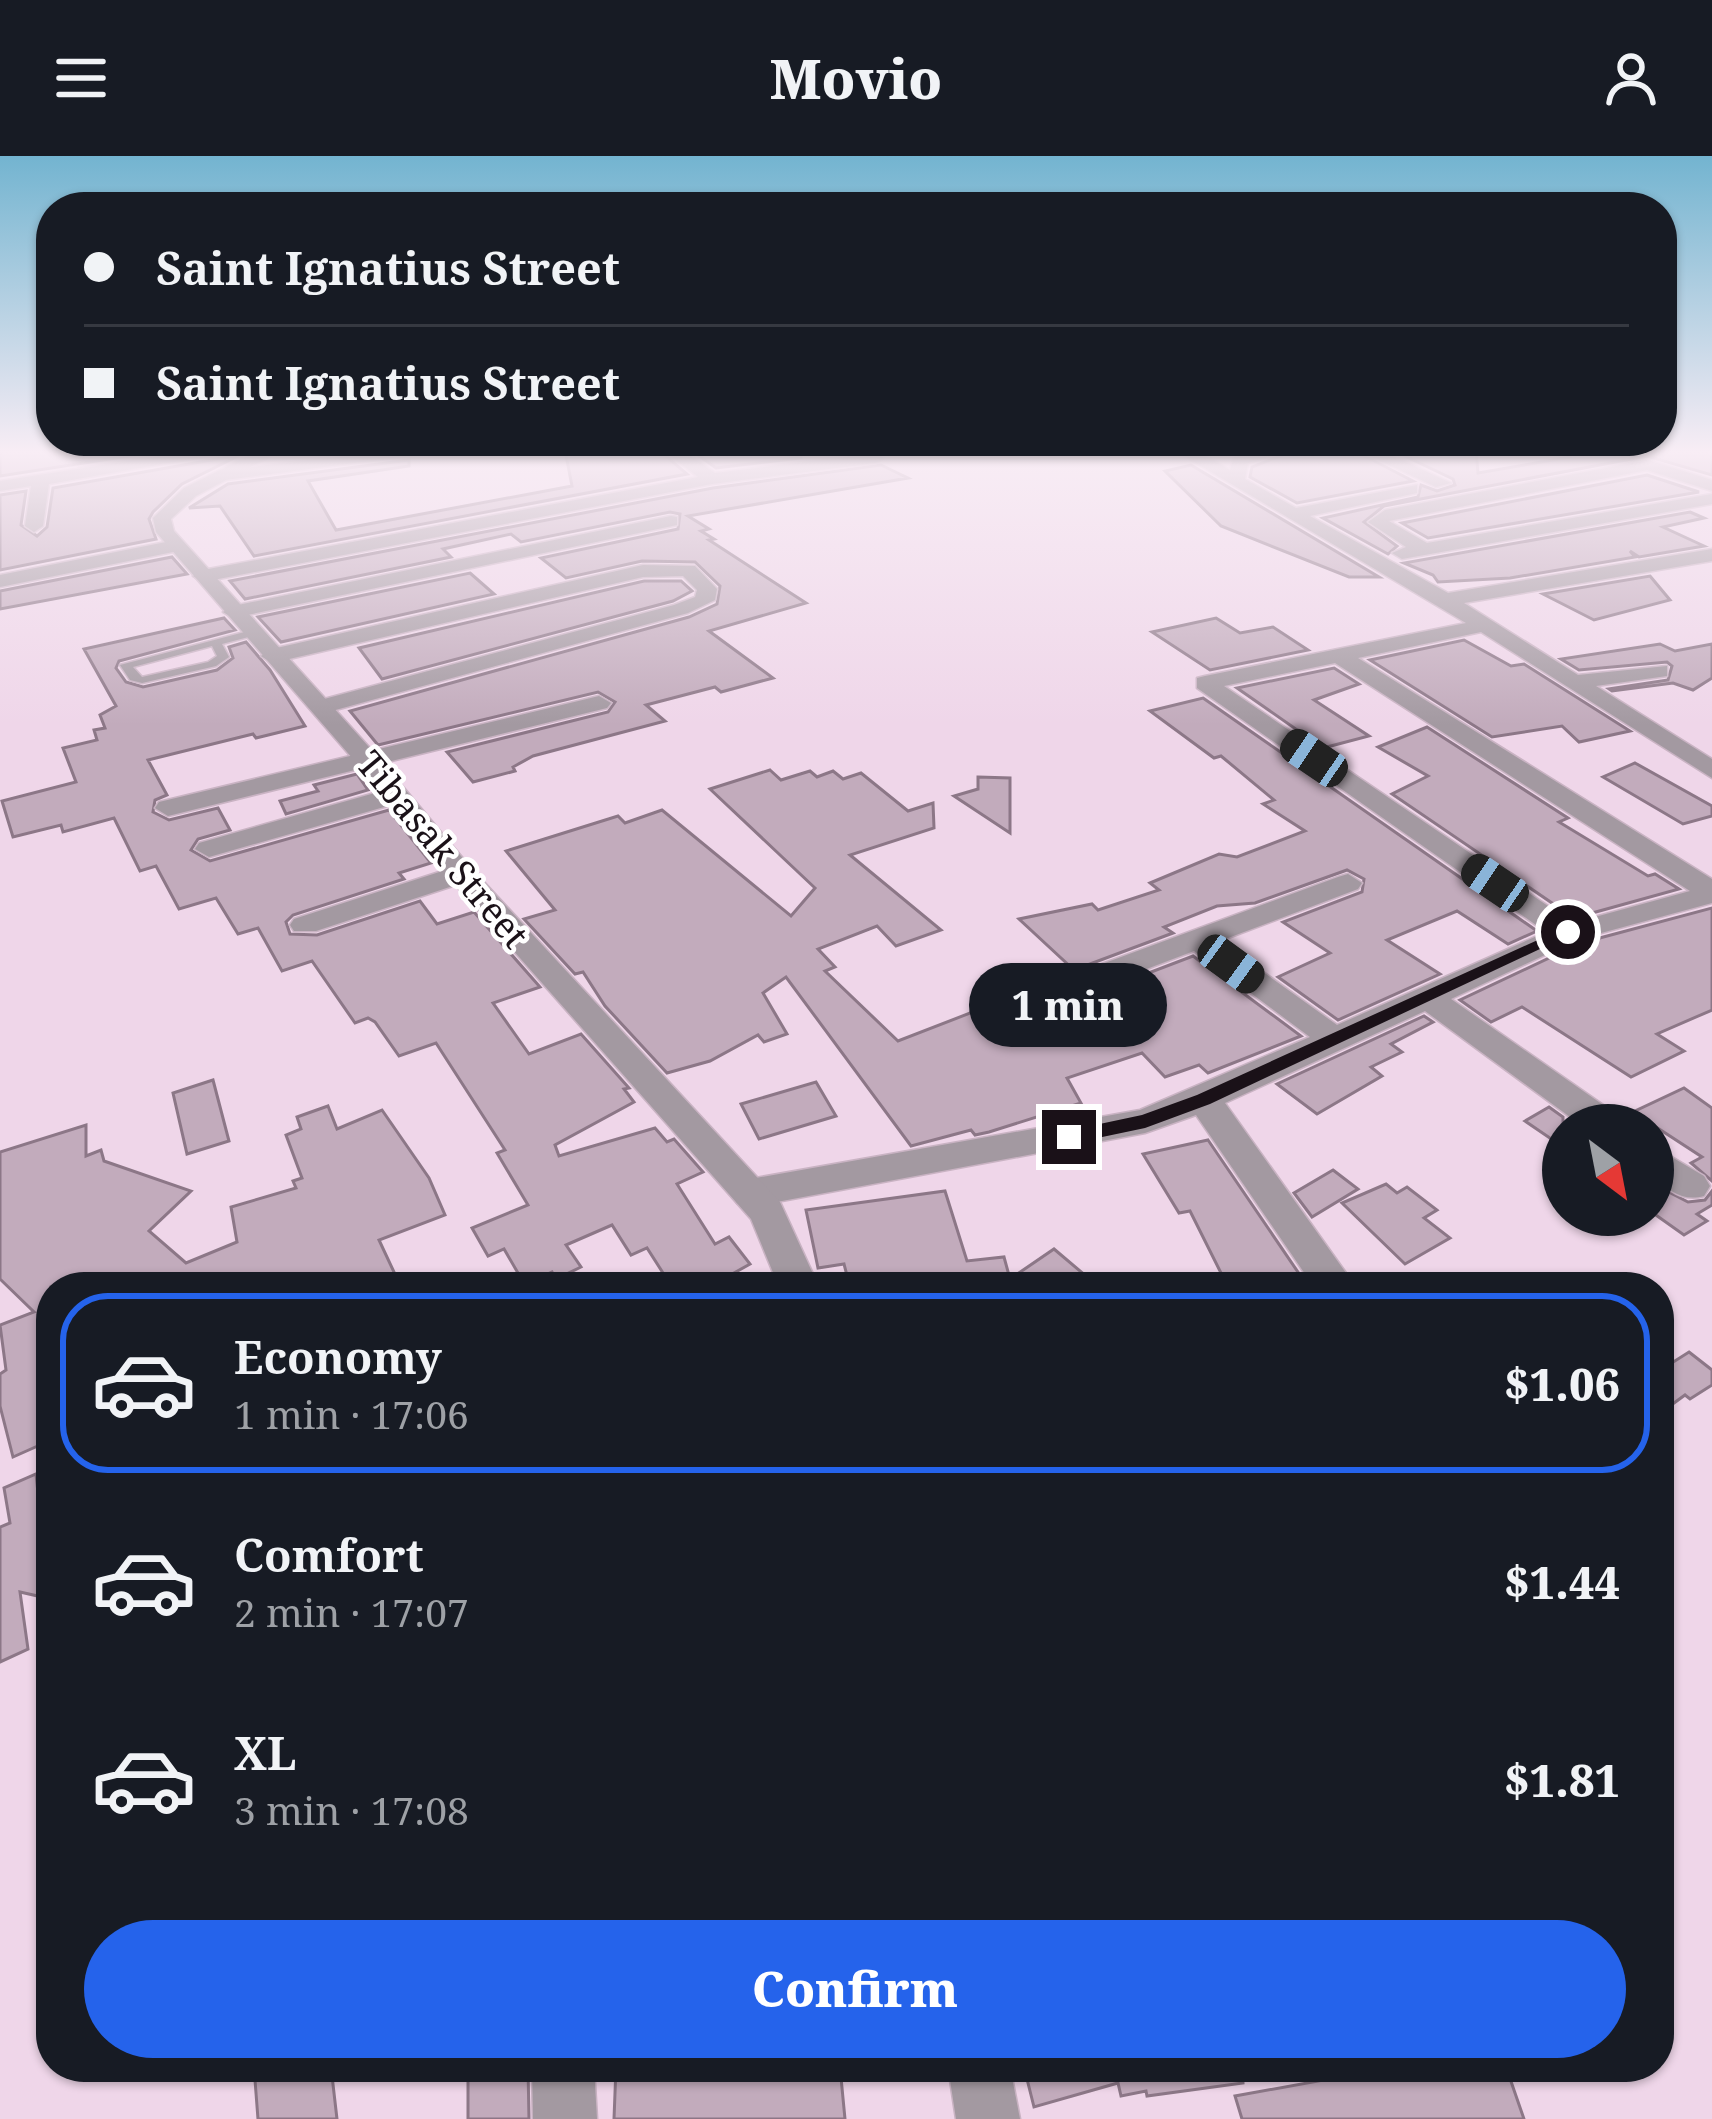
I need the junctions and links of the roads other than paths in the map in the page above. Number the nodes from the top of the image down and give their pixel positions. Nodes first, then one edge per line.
1 (173, 542) edge
2 (380, 542) edge
3 (446, 542) edge
4 (572, 542) edge
5 (1346, 542) edge
6 (1412, 542) edge
7 (1467, 542) edge
8 (176, 546) junction
9 (1424, 549) junction
10 (1712, 555) edge
11 (1376, 559) junction
12 (469, 563) junction
13 (203, 576) junction
14 (0, 581) edge
15 (1445, 600) junction
16 (243, 622) junction
17 (1485, 625) junction
18 (215, 642) junction
19 (1336, 654) junction
20 (272, 656) junction
21 (1659, 671) dead end
22 (1574, 682) junction
23 (599, 704) dead end
24 (321, 706) junction
25 (369, 762) junction
26 (1712, 770) edge
27 (396, 795) junction
28 (169, 808) dead end
29 (209, 848) dead end
30 (461, 874) junction
31 (1348, 883) dead end
32 (1712, 893) edge
33 (304, 925) dead end
34 (1568, 932) junction
35 (1197, 939) junction
36 (1066, 988) dead end
37 (1424, 995) junction
38 (1333, 1038) junction
39 (1203, 1100) junction
40 (1577, 1104) edge
41 (1674, 1174) edge
42 (1691, 1186) dead end
43 (749, 1193) junction
44 (794, 1272) edge
45 (1325, 1272) edge
46 (564, 2082) edge
47 (982, 2082) edge
48 (565, 2119) edge
49 (988, 2119) edge

1 - 8 street
2 - 13 street
3 - 12 street
4 - 12 street
5 - 11 street
6 - 9 street
7 - 9 street
8 - 13 street, Tibasak Street
8 - 14 street
9 - 11 street
10 - 15 street
11 - 15 street
12 - 16 street
13 - 16 street, Tibasak Street
15 - 17 street
16 - 18 lane
16 - 20 street, Tibasak Street
17 - 19 street
17 - 22 street
18 - 18 lane
19 - 32 street
19 - 34 street
20 - 24 street, Tibasak Street
20 - 24 street
21 - 22 street
22 - 26 street
23 - 25 street
24 - 25 street, Tibasak Street
25 - 27 street, Tibasak Street
25 - 28 street
27 - 29 street
27 - 30 street, Tibasak Street
30 - 33 street
30 - 43 street, Tibasak Street
31 - 35 street
32 - 34 street
34 - 37 street
35 - 36 street
35 - 38 street
37 - 38 street
37 - 40 street
38 - 39 street
39 - 43 street
39 - 45 street
41 - 42 street
43 - 44 street, Tibasak Street
46 - 48 street
47 - 49 street

